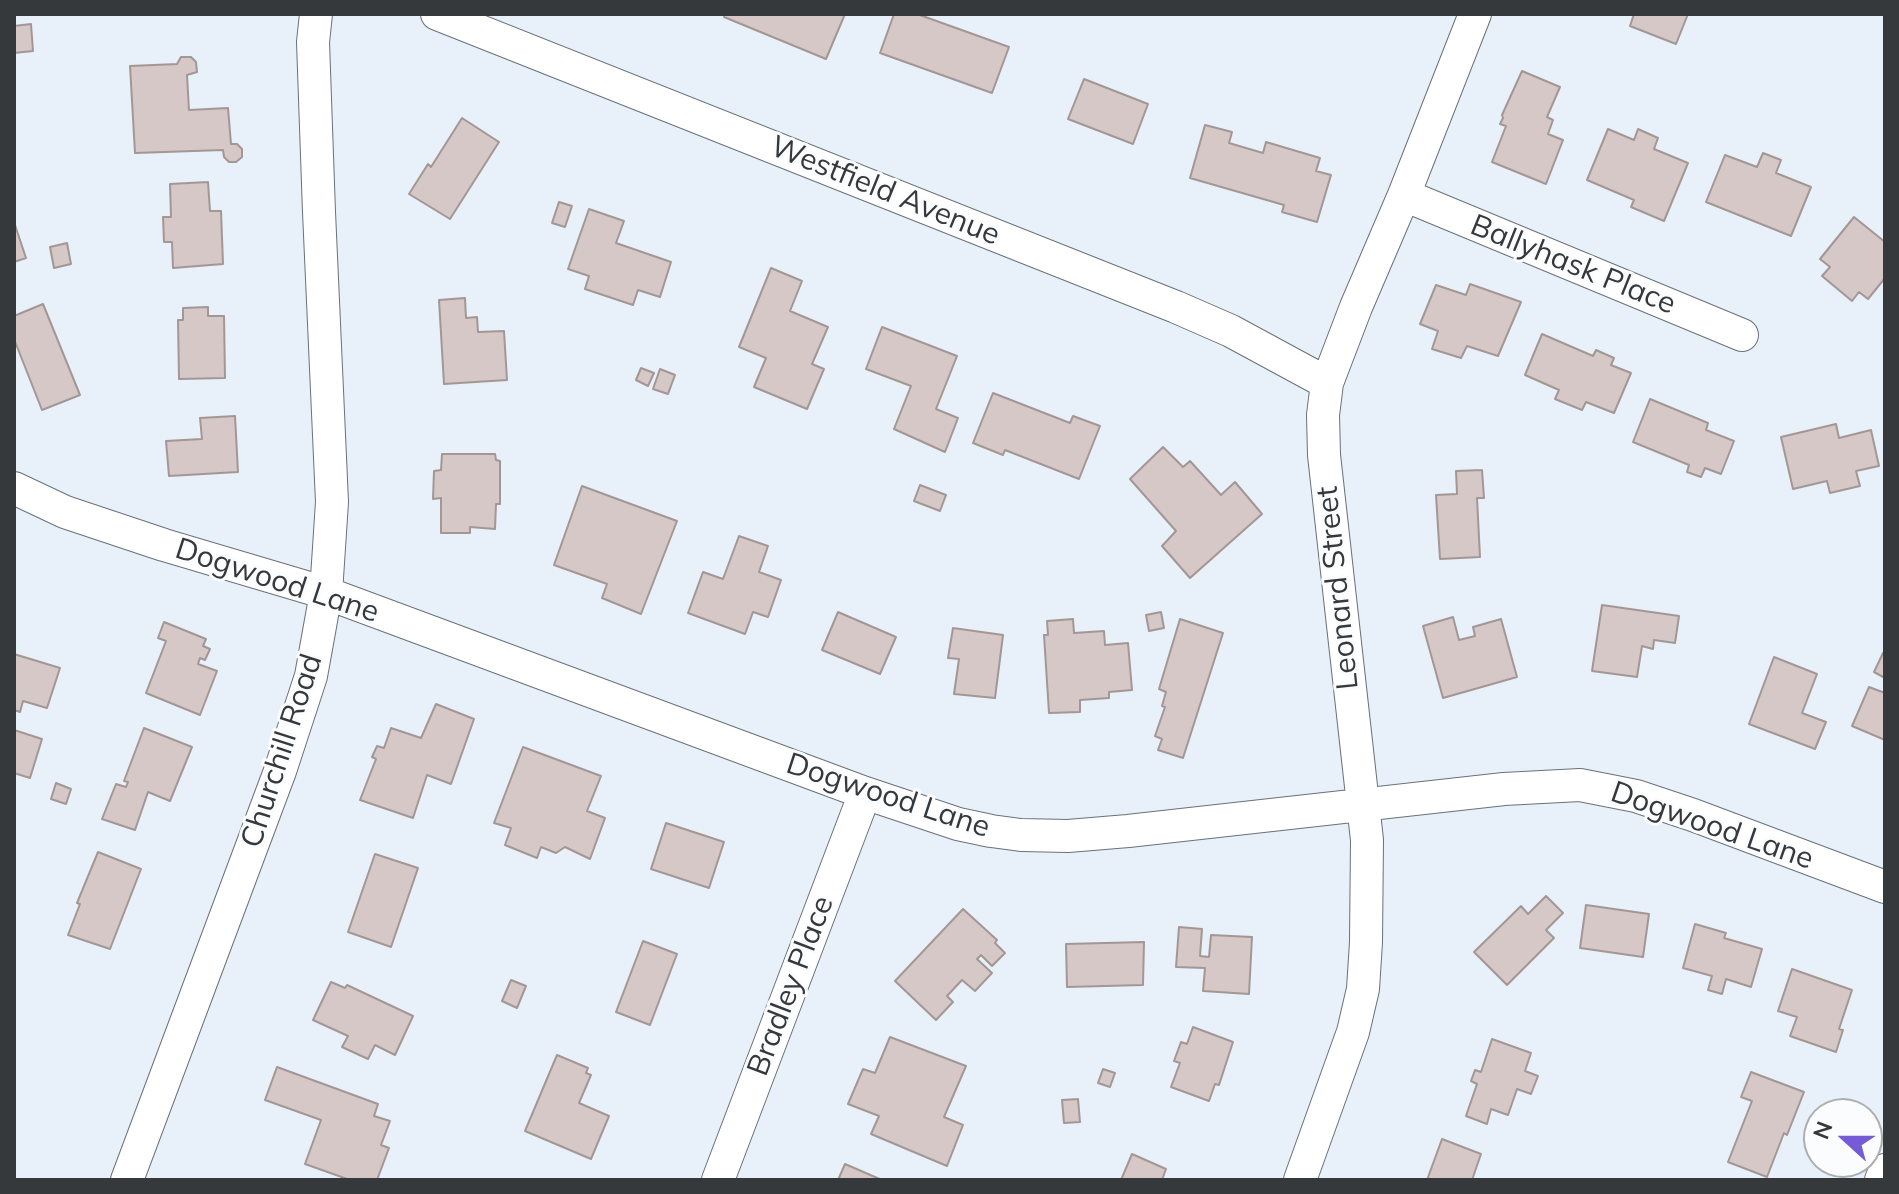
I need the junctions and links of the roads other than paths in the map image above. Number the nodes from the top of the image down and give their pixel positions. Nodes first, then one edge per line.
1 (316, 14) edge
2 (437, 14) edge
3 (1475, 14) edge
4 (1404, 195) junction
5 (1742, 335) dead end
6 (1327, 383) junction
7 (14, 488) edge
8 (326, 593) junction
9 (865, 793) junction
10 (1363, 804) junction
11 (1885, 887) edge
12 (1885, 1170) edge
13 (127, 1180) edge
14 (718, 1180) edge
15 (1300, 1180) edge
16 (1881, 1180) edge

1 - 8 street, Churchill Road
2 - 6 street, Westfield Avenue
3 - 4 street, Leonard Street
4 - 5 street, Ballyhask Place
4 - 6 street, Leonard Street
6 - 10 street, Leonard Street
7 - 8 street, Dogwood Lane
8 - 9 street, Dogwood Lane
8 - 13 street, Churchill Road
9 - 10 street, Dogwood Lane
9 - 14 street, Bradley Place
10 - 11 street, Dogwood Lane
10 - 15 street, Leonard Street
12 - 16 street

